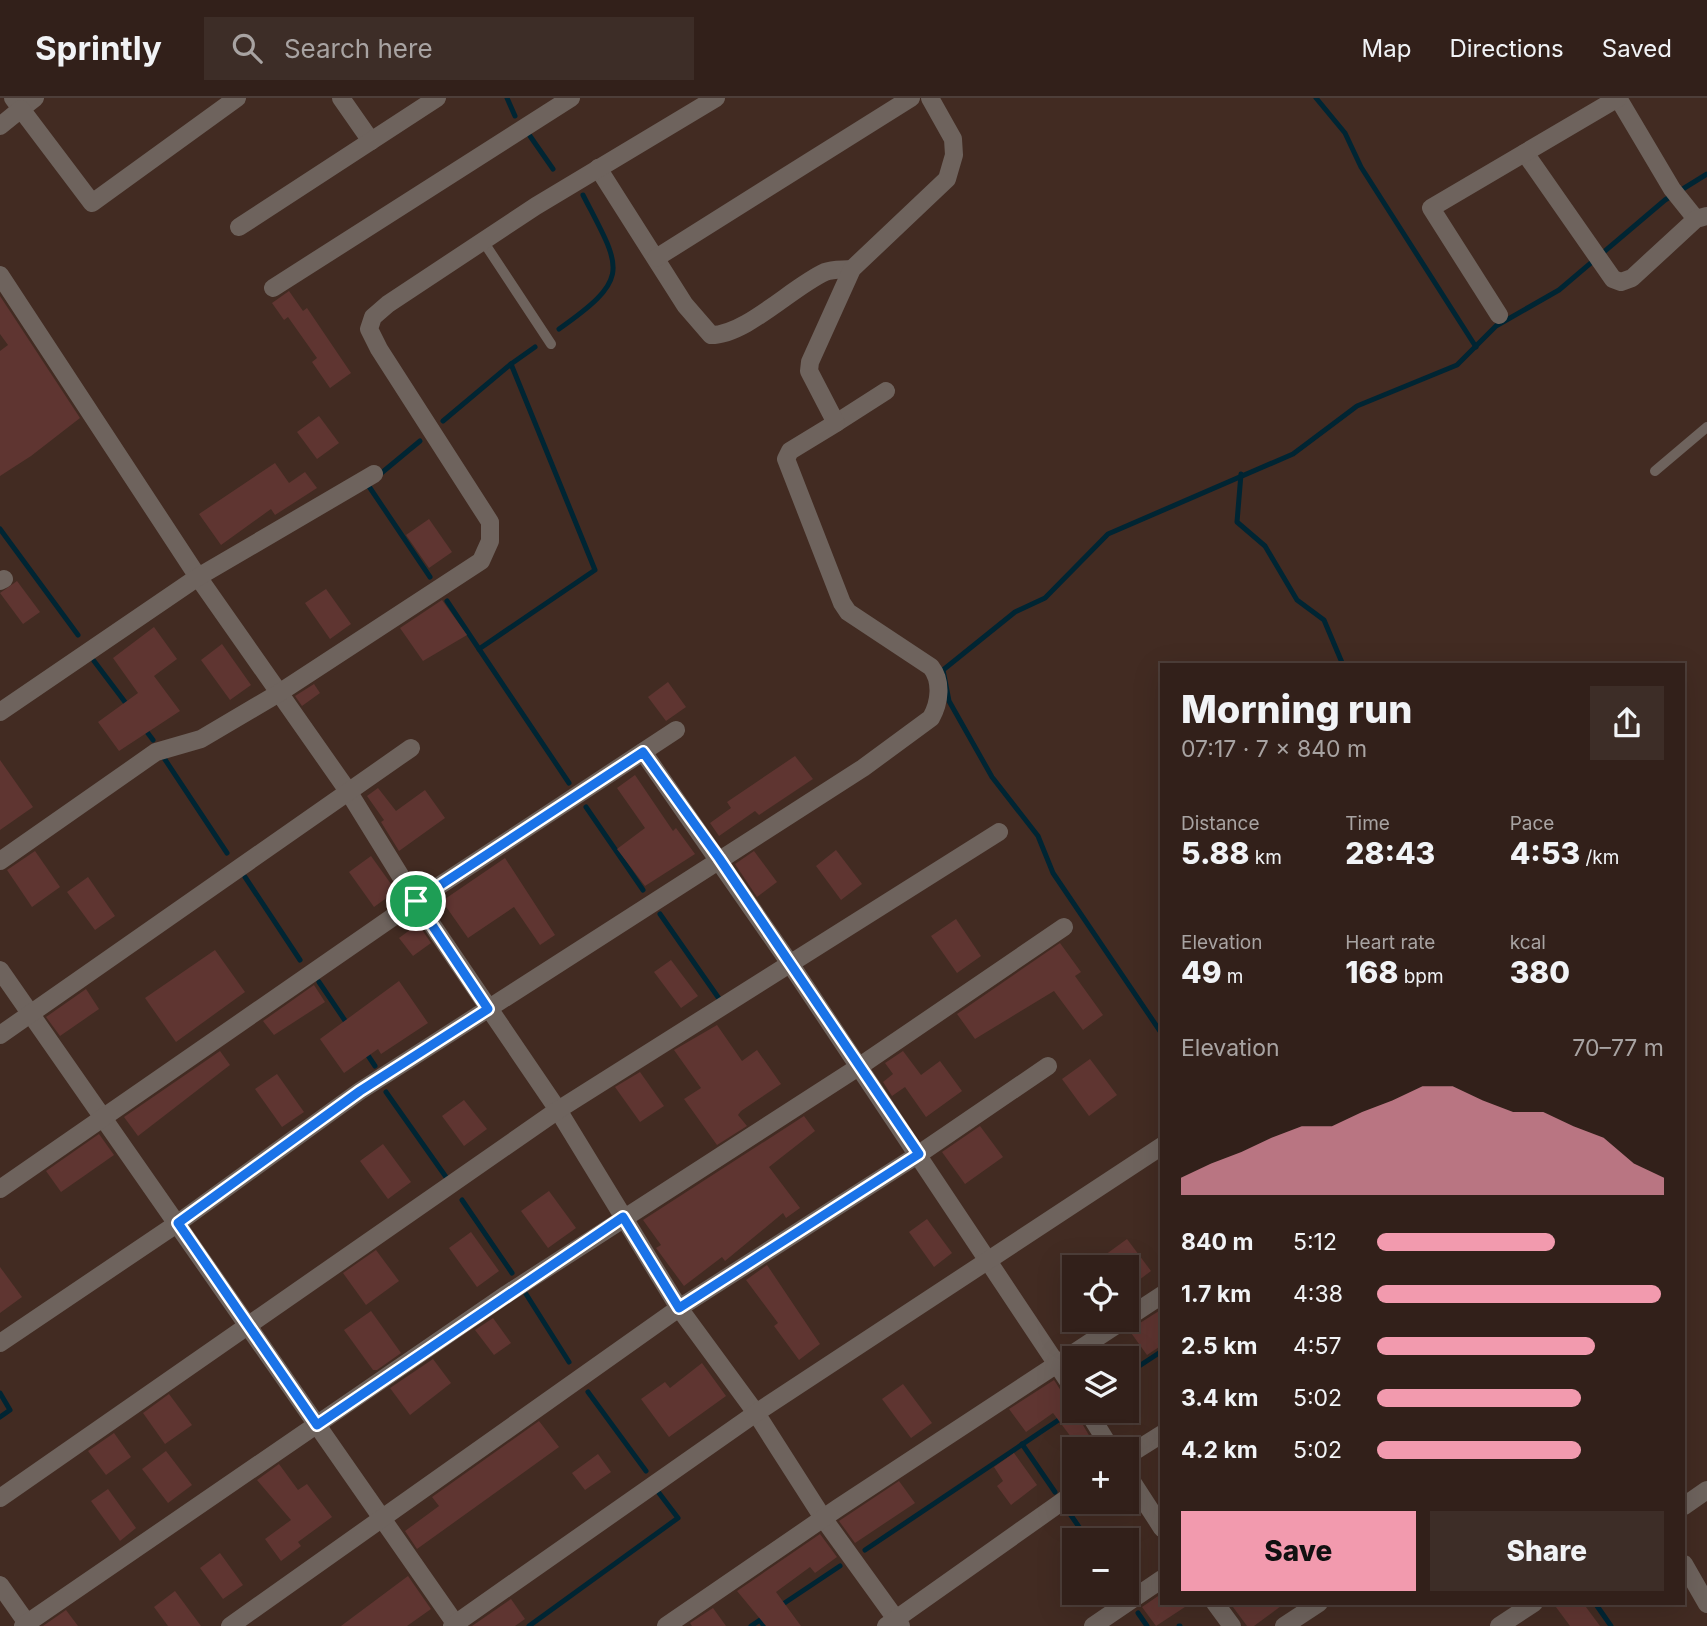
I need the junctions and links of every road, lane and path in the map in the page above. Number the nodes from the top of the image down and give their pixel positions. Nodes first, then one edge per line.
1 (237, 98) edge
2 (341, 98) edge
3 (437, 98) edge
4 (571, 98) edge
5 (716, 98) edge
6 (911, 98) edge
7 (930, 98) edge
8 (1618, 98) edge
9 (23, 102) edge
10 (0, 126) edge
11 (372, 141) junction
12 (1525, 153) junction
13 (598, 168) junction
14 (1702, 218) edge
15 (239, 227) dead end
16 (483, 241) junction
17 (656, 258) junction
18 (852, 269) junction
19 (0, 276) edge
20 (273, 288) dead end
21 (1499, 315) dead end
22 (551, 344) dead end
23 (886, 391) dead end
24 (836, 423) junction
25 (1707, 427) edge
26 (1655, 471) dead end
27 (374, 474) dead end
28 (198, 577) junction
29 (279, 693) junction
30 (0, 712) edge
31 (676, 730) dead end
32 (411, 748) dead end
33 (643, 752) junction
34 (348, 791) junction
35 (999, 832) dead end
36 (719, 858) junction
37 (0, 861) edge
38 (416, 901) junction
39 (1064, 927) dead end
40 (791, 965) junction
41 (0, 971) edge
42 (488, 1009) junction
43 (30, 1014) junction
44 (0, 1035) edge
45 (860, 1066) junction
46 (1048, 1066) dead end
47 (558, 1110) junction
48 (105, 1118) junction
49 (1160, 1147) edge
50 (919, 1154) junction
51 (0, 1189) edge
52 (623, 1217) junction
53 (178, 1223) junction
54 (990, 1259) junction
55 (1160, 1296) edge
56 (679, 1308) junction
57 (1139, 1310) edge
58 (248, 1324) junction
59 (1106, 1332) edge
60 (0, 1343) edge
61 (1058, 1363) junction
62 (1062, 1370) edge
63 (756, 1413) junction
64 (317, 1425) junction
65 (1160, 1435) edge
66 (1139, 1448) edge
67 (1707, 1490) edge
68 (1139, 1493) edge
69 (0, 1498) edge
70 (1062, 1502) edge
71 (1685, 1505) edge
72 (823, 1518) junction
73 (384, 1520) junction
74 (1160, 1525) edge
75 (1685, 1566) edge
76 (1160, 1580) edge
77 (0, 1585) edge
78 (1707, 1604) edge
79 (1216, 1605) edge
80 (1316, 1605) edge
81 (1532, 1605) edge
82 (894, 1623) edge
83 (27, 1625) edge
84 (454, 1625) edge
85 (230, 1626) edge
86 (666, 1626) edge
87 (1093, 1626) edge
88 (1232, 1626) edge
89 (1284, 1626) edge
90 (1499, 1626) edge

1 - 9 street
2 - 11 street
3 - 11 street
4 - 20 street
5 - 13 street
6 - 17 street
7 - 18 street
8 - 12 street
8 - 14 street
9 - 10 street
11 - 15 street
12 - 14 street
12 - 21 street
13 - 16 street
13 - 17 street
16 - 22 lane
16 - 29 street
17 - 18 street
18 - 24 street
19 - 28 street
23 - 24 street
24 - 36 street
25 - 26 lane
27 - 28 street
28 - 29 street
28 - 30 street
29 - 34 street
29 - 37 street
31 - 33 street
32 - 34 street
33 - 36 street
33 - 38 street
34 - 38 street
34 - 43 street
35 - 40 street
36 - 40 street
36 - 42 street
38 - 42 street
38 - 48 street
39 - 45 street
40 - 45 street
40 - 47 street
41 - 43 street
42 - 47 street
42 - 53 street
43 - 44 street
43 - 48 street
45 - 50 street
45 - 52 street
46 - 50 street
47 - 52 street
47 - 58 street
48 - 51 street
48 - 53 street
49 - 54 street
50 - 54 street
50 - 56 street
52 - 56 street
52 - 64 street
53 - 58 street
53 - 60 street
54 - 61 street
54 - 63 street
55 - 57 street
56 - 63 street
56 - 73 street
58 - 64 street
58 - 69 street
59 - 61 street
61 - 62 street
61 - 72 street
63 - 72 street
63 - 84 street
64 - 73 street
64 - 83 street
65 - 66 street
67 - 71 street
68 - 74 street
70 - 82 street
72 - 82 street
72 - 86 street
73 - 84 street
73 - 85 street
75 - 78 street
76 - 87 street
77 - 83 street
79 - 88 street
80 - 89 street
81 - 90 street

